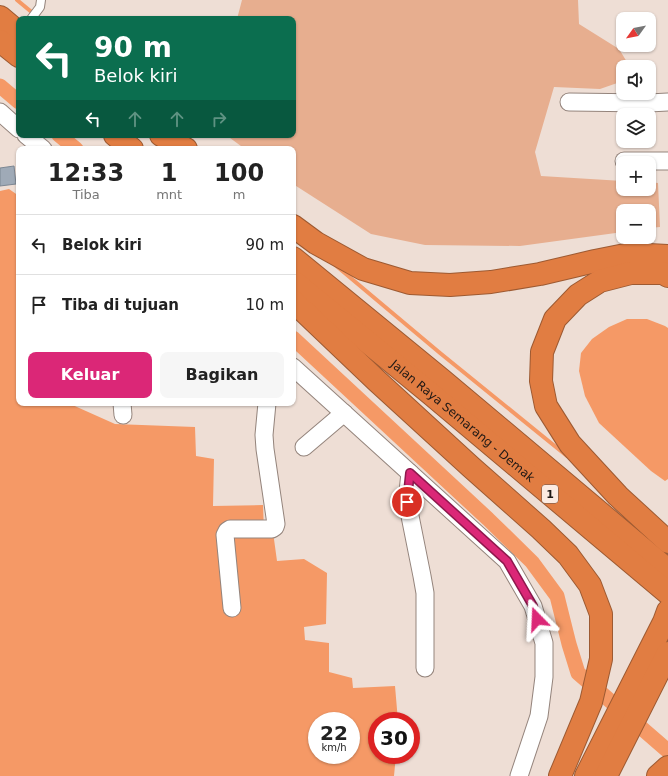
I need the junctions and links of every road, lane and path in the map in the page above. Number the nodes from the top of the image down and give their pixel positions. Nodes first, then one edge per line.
1 (41, 0) edge
2 (34, 16) edge
3 (0, 18) edge
4 (16, 31) edge
5 (0, 40) edge
6 (16, 53) edge
7 (569, 102) dead end
8 (668, 102) edge
9 (0, 112) edge
10 (16, 126) edge
11 (30, 138) edge
12 (119, 138) edge
13 (147, 138) edge
14 (166, 138) edge
15 (39, 146) edge
16 (128, 146) edge
17 (156, 146) edge
18 (181, 146) edge
19 (656, 161) edge
20 (668, 161) edge
21 (296, 228) edge
22 (668, 256) edge
23 (296, 260) edge
24 (668, 276) edge
25 (296, 283) edge
26 (296, 304) edge
27 (296, 370) edge
28 (267, 406) edge
29 (344, 413) junction
30 (304, 447) dead end
31 (410, 473) junction
32 (668, 542) edge
33 (668, 570) edge
34 (668, 593) edge
35 (232, 608) dead end
36 (668, 611) edge
37 (668, 654) edge
38 (425, 668) dead end
39 (668, 767) edge
40 (520, 776) edge
41 (560, 776) edge
42 (586, 776) edge
43 (606, 776) edge
44 (658, 776) edge

1 - 2 lane
3 - 4 highway
5 - 6 highway
7 - 8 street
9 - 10 street
11 - 15 street
12 - 16 highway
13 - 17 highway
14 - 18 highway
19 - 20 street
21 - 22 highway
23 - 33 highway, Jalan Raya Semarang - Demak / 1
24 - 32 highway
25 - 34 highway, Jalan Raya Semarang - Demak / 1
26 - 41 highway
27 - 29 street
28 - 35 street
29 - 30 street
29 - 31 street
31 - 38 street
31 - 40 street
36 - 42 highway
37 - 43 highway
39 - 44 highway

